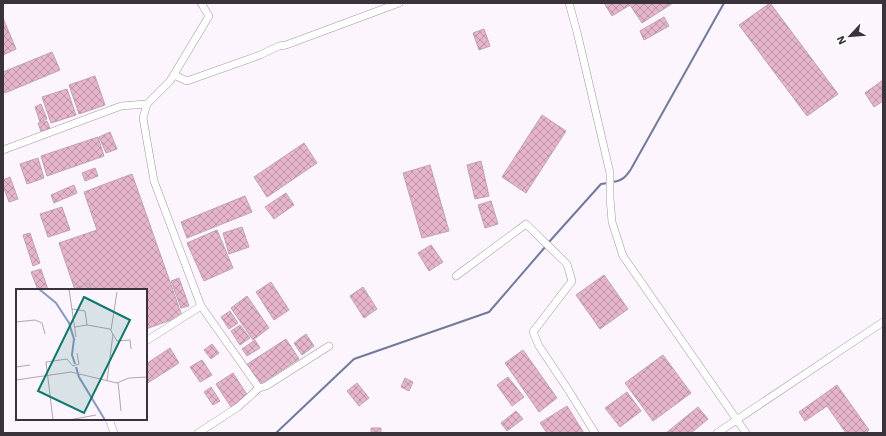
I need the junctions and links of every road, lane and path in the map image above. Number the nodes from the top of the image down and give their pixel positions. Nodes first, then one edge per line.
1 (201, 3) edge
2 (400, 3) edge
3 (569, 3) edge
4 (174, 75) junction
5 (147, 104) junction
6 (3, 150) edge
7 (456, 276) dead end
8 (201, 306) junction
9 (883, 322) edge
10 (147, 341) edge
11 (329, 346) dead end
12 (259, 388) junction
13 (109, 420) edge
14 (737, 420) junction
15 (114, 433) edge
16 (198, 433) edge
17 (595, 433) edge
18 (717, 433) edge
19 (746, 433) edge

1 - 4 street
2 - 4 street
3 - 14 street
4 - 5 street
5 - 6 street
5 - 8 street
7 - 17 street
8 - 10 street
8 - 12 street
9 - 14 street
11 - 12 street
12 - 16 street
13 - 15 street
14 - 18 street
14 - 19 street

